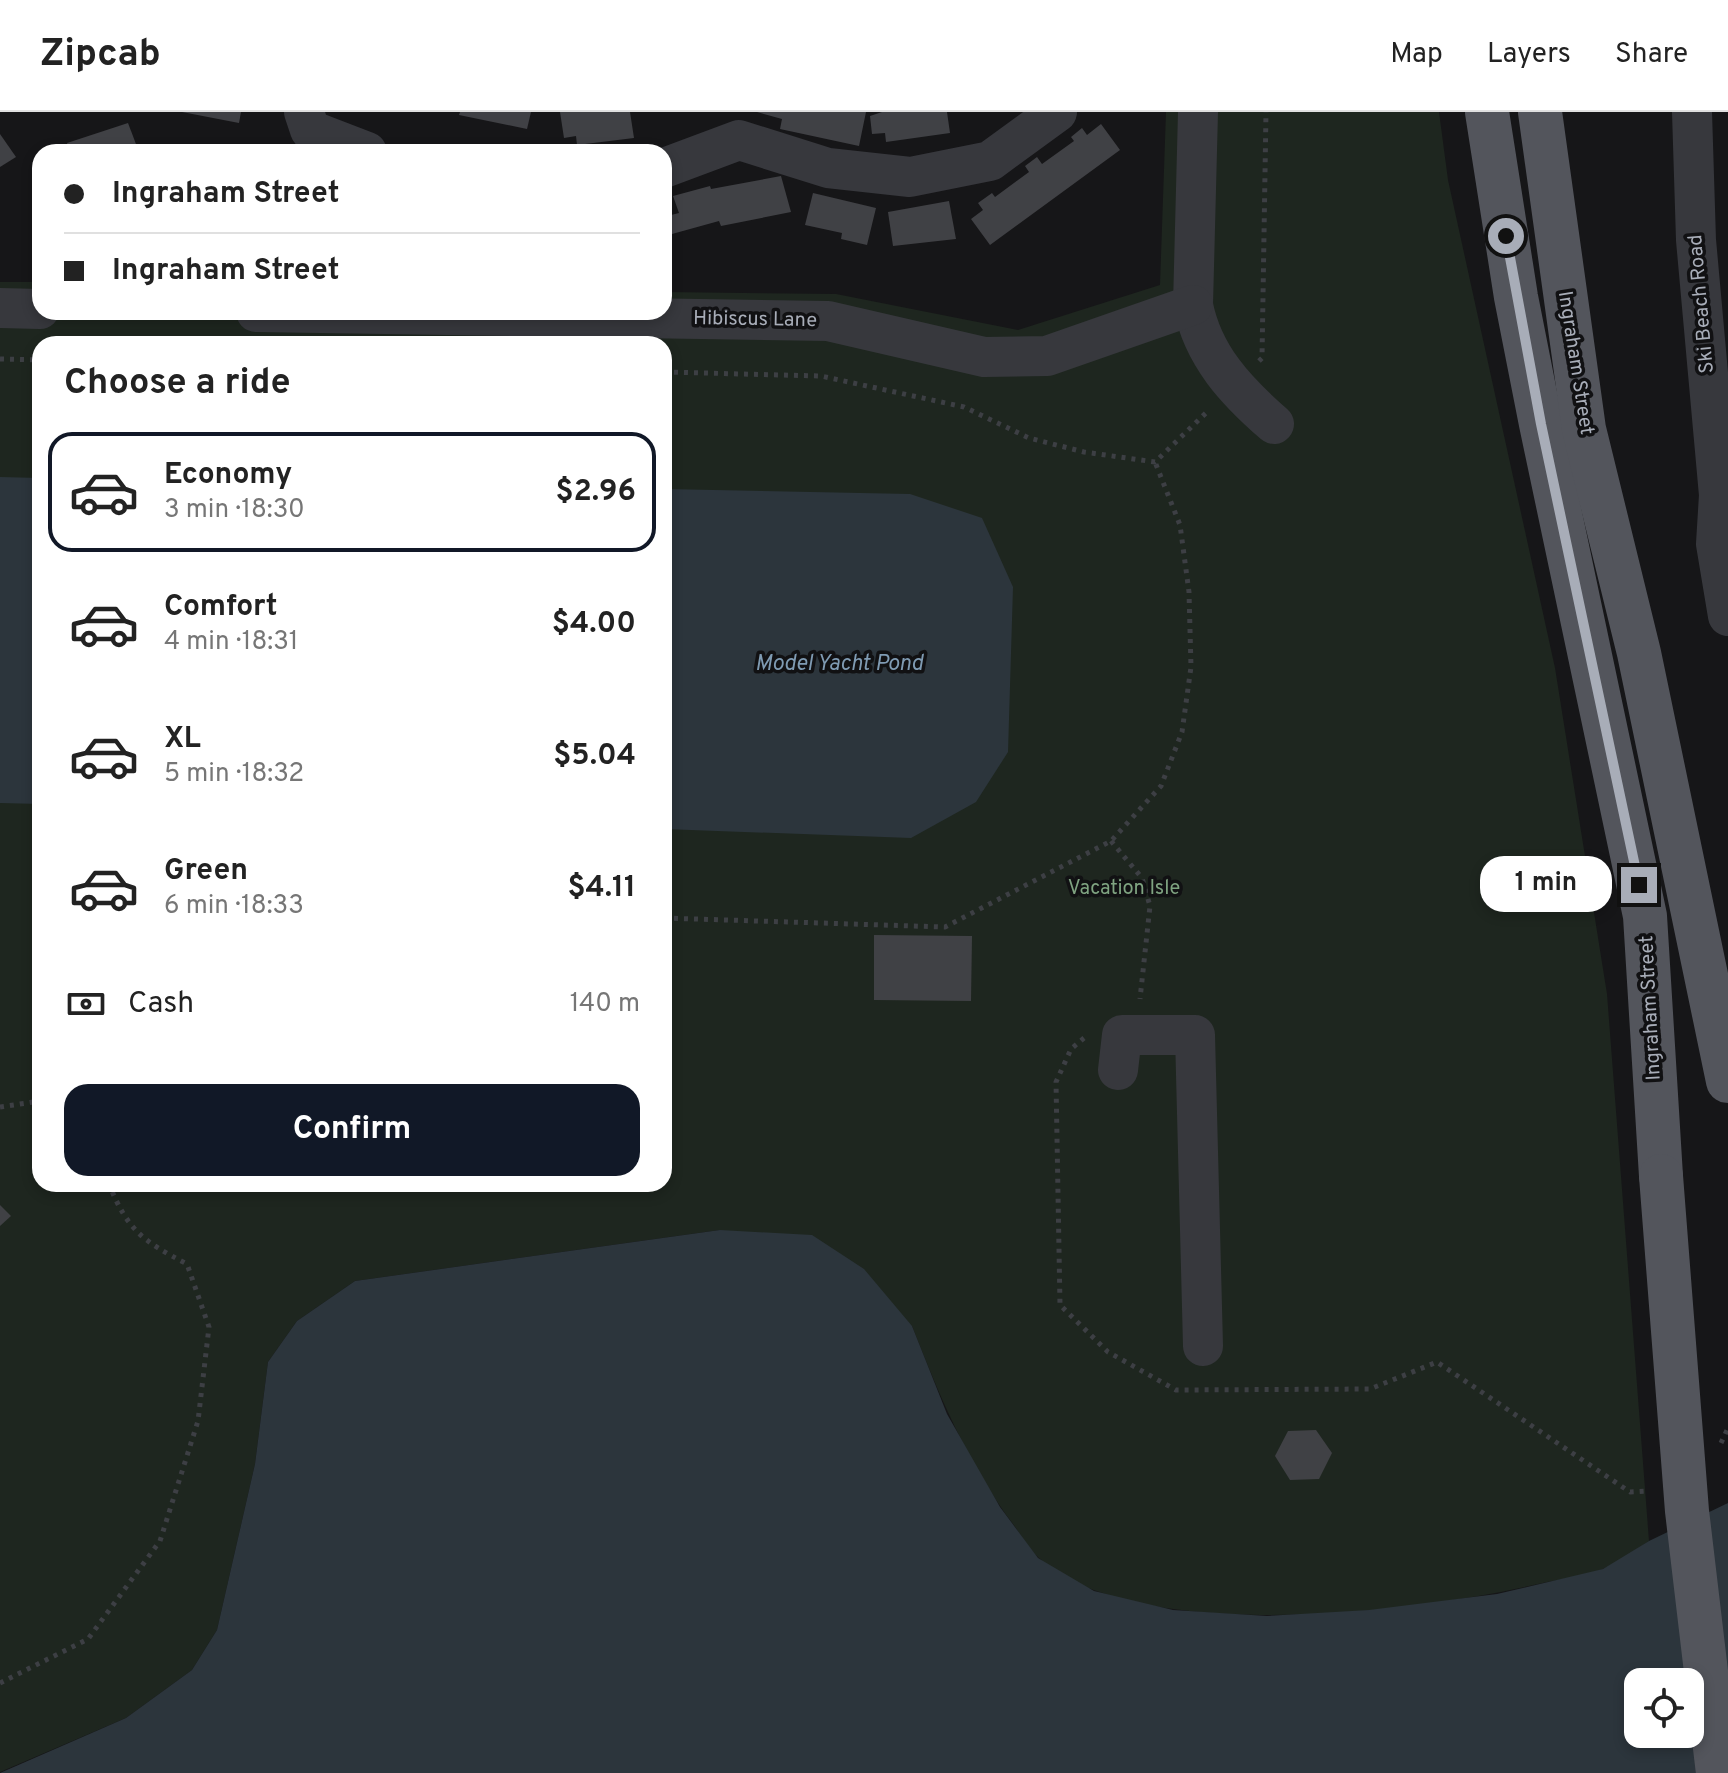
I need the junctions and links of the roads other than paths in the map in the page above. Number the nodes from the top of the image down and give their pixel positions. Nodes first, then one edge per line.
1 (304, 112) edge
2 (1057, 112) edge
3 (1198, 112) edge
4 (1487, 112) edge
5 (1540, 112) edge
6 (1692, 112) edge
7 (346, 144) edge
8 (672, 165) edge
9 (1193, 305) junction
10 (0, 308) edge
11 (32, 309) edge
12 (672, 319) edge
13 (1274, 424) dead end
14 (1723, 495) edge
15 (1728, 616) edge
16 (1118, 1070) dead end
17 (1728, 1081) edge
18 (1203, 1346) dead end
19 (1718, 1773) edge

1 - 7 street
2 - 8 street
3 - 9 street
4 - 19 main road, Ingraham Street, bridge
5 - 17 main road, Ingraham Street
6 - 14 street, Ski Beach Road
9 - 12 street, Hibiscus Lane
9 - 13 street
10 - 11 street
14 - 15 street, Ski Beach Road
16 - 18 street

